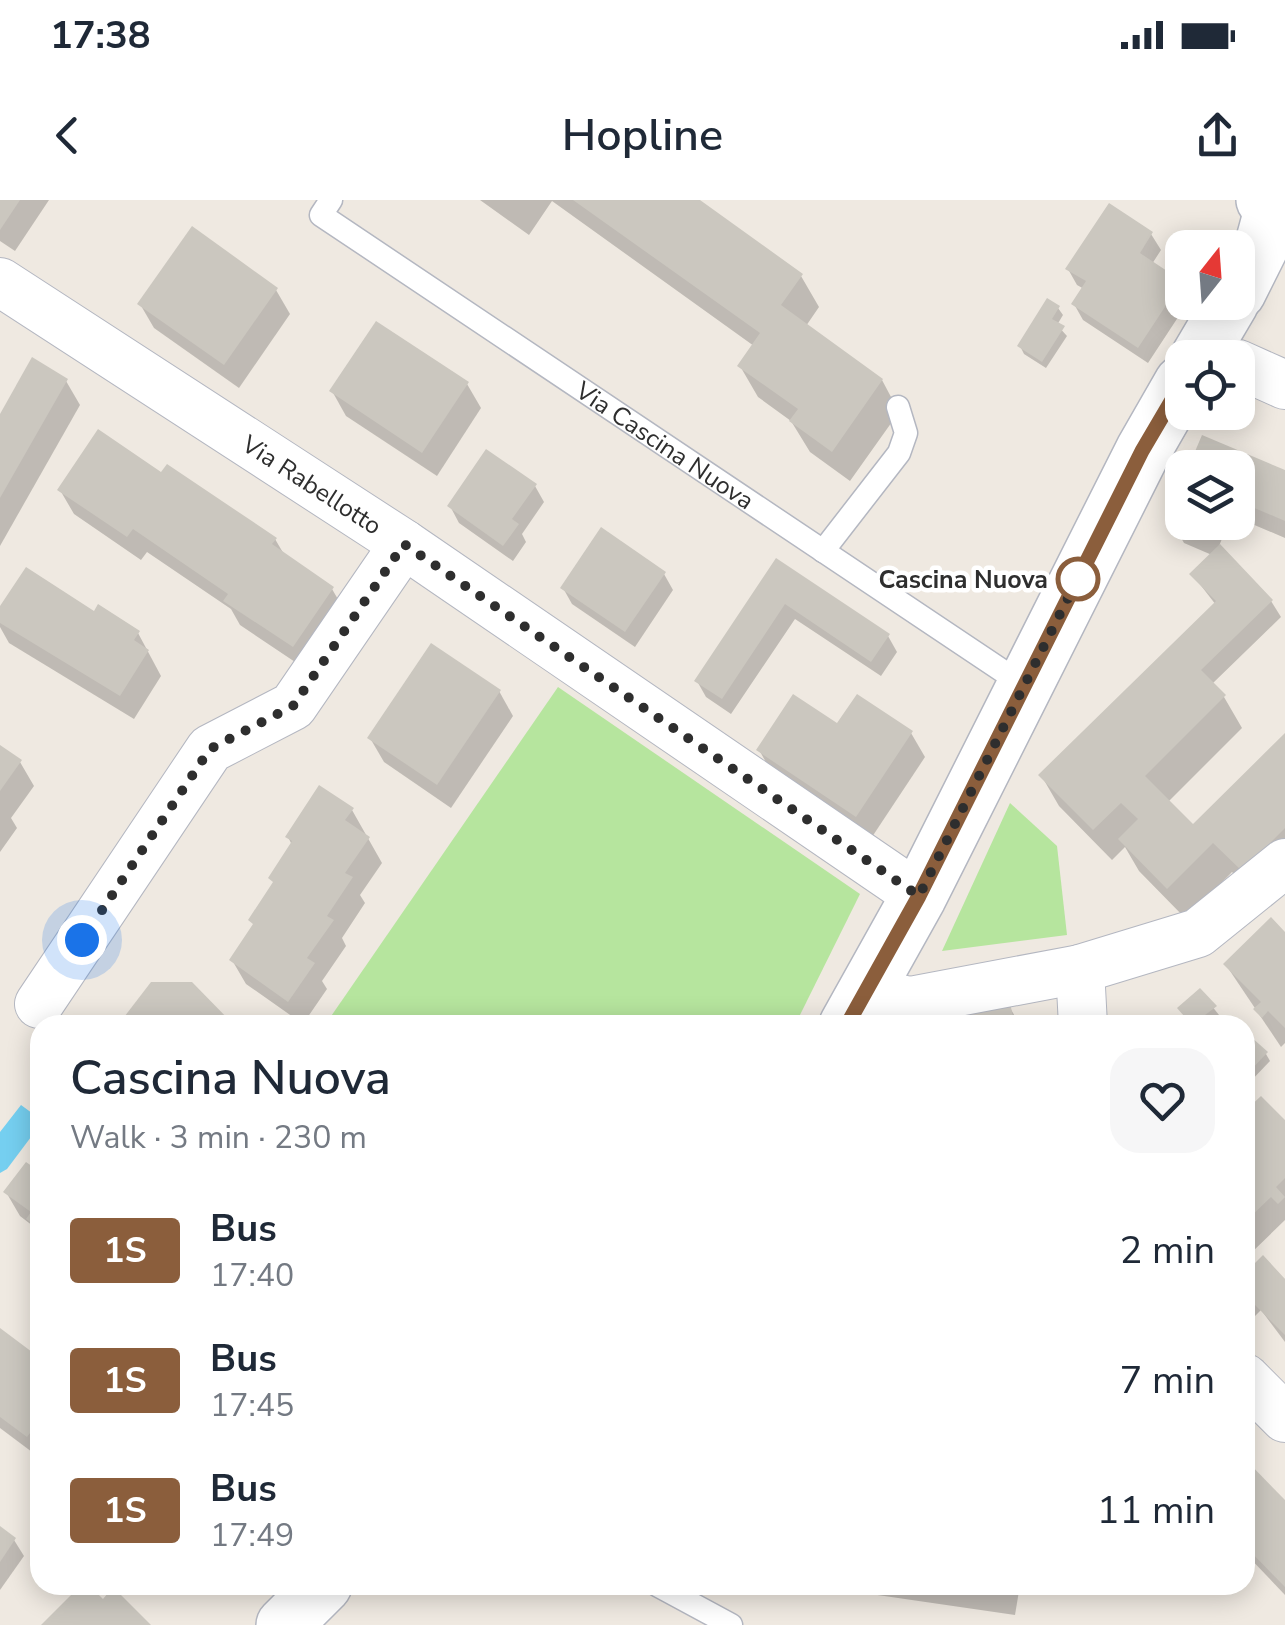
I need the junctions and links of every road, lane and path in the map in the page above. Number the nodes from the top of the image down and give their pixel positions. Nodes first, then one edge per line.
1 (331, 200) edge
2 (1274, 202) edge
3 (1255, 258) edge
4 (0, 282) edge
5 (1255, 376) edge
6 (1285, 385) edge
7 (898, 408) dead end
8 (1165, 420) edge
9 (404, 544) junction
10 (823, 551) junction
11 (1025, 686) junction
12 (1284, 866) edge
13 (919, 896) junction
14 (1080, 969) junction
15 (40, 1004) dead end
16 (857, 1009) edge
17 (1083, 1015) edge
18 (1255, 1388) edge
19 (1285, 1418) edge
20 (314, 1595) edge
21 (676, 1595) edge
22 (284, 1625) edge
23 (731, 1625) edge

1 - 10 lane, Via Cascina Nuova
2 - 3 street
4 - 9 street, Via Rabellotto
5 - 6 street
7 - 10 lane
8 - 11 street
9 - 13 street, Via Rabellotto
9 - 15 street
10 - 11 lane, Via Cascina Nuova
11 - 13 street
12 - 14 street
13 - 16 street
14 - 16 street
14 - 17 street
18 - 19 street
20 - 22 street
21 - 23 lane

